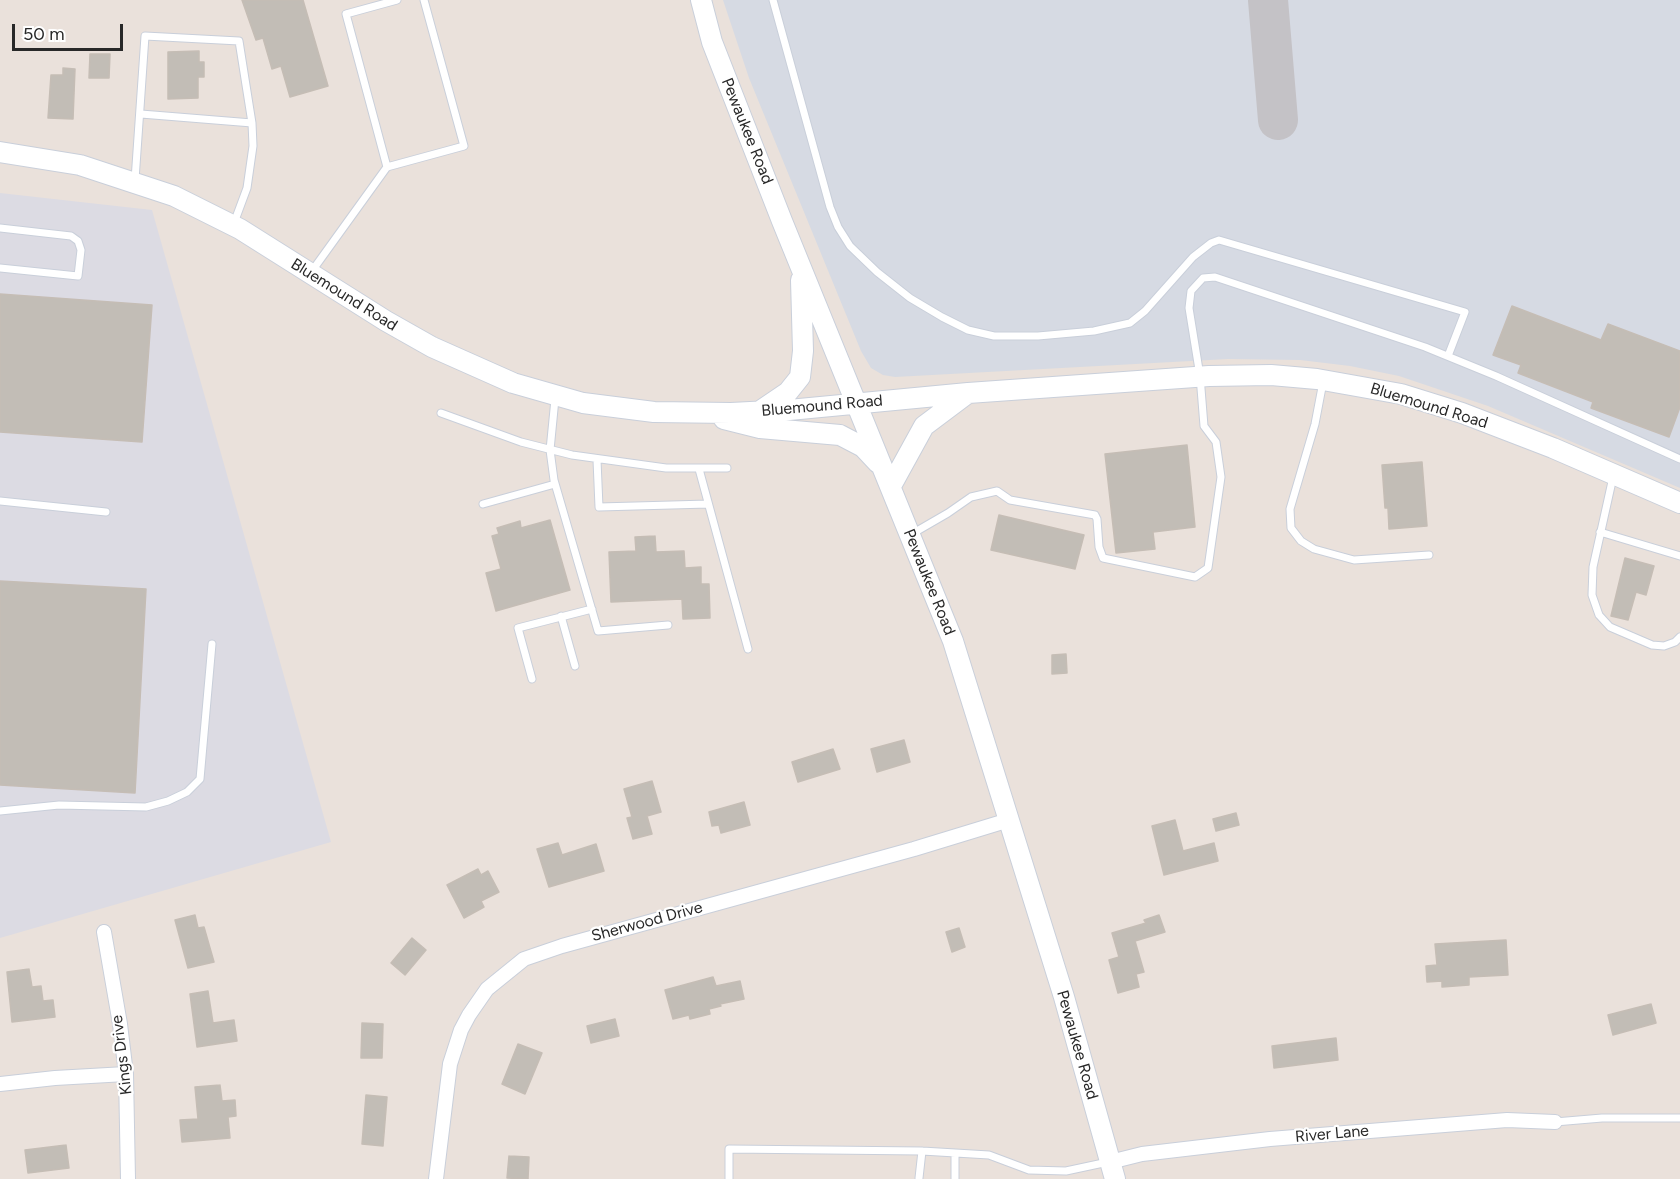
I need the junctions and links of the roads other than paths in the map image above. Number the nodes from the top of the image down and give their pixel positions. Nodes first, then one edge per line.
1 (397, 0) edge
2 (424, 0) edge
3 (701, 0) edge
4 (773, 0) edge
5 (141, 114) junction
6 (252, 123) junction
7 (0, 152) edge
8 (387, 166) junction
9 (135, 182) junction
10 (233, 225) junction
11 (0, 228) edge
12 (801, 266) junction
13 (0, 268) edge
14 (311, 273) junction
15 (1448, 356) junction
16 (1200, 376) junction
17 (1324, 380) junction
18 (968, 393) junction
19 (556, 396) junction
20 (857, 404) junction
21 (441, 412) dead end
22 (758, 412) junction
23 (710, 413) junction
24 (550, 450) junction
25 (1680, 459) edge
26 (597, 460) junction
27 (727, 468) dead end
28 (699, 470) junction
29 (1614, 475) junction
30 (888, 481) junction
31 (555, 484) junction
32 (0, 501) edge
33 (483, 504) dead end
34 (708, 504) junction
35 (1680, 504) edge
36 (106, 512) dead end
37 (1600, 532) junction
38 (910, 535) junction
39 (1429, 555) dead end
40 (1680, 556) edge
41 (592, 609) junction
42 (561, 616) junction
43 (668, 625) dead end
44 (1680, 637) edge
45 (212, 644) dead end
46 (748, 649) dead end
47 (575, 666) dead end
48 (532, 679) dead end
49 (0, 811) edge
50 (1009, 820) junction
51 (104, 932) dead end
52 (126, 1074) junction
53 (0, 1084) edge
54 (1680, 1118) edge
55 (1555, 1122) joint
56 (922, 1151) junction
57 (955, 1154) junction
58 (1113, 1170) edge
59 (919, 1178) edge
60 (128, 1179) edge
61 (436, 1179) edge
62 (729, 1179) edge
63 (955, 1179) edge

1 - 8 lane
2 - 8 lane
3 - 12 main road, Pewaukee Road
4 - 15 lane
5 - 6 lane
5 - 6 lane
5 - 9 lane
6 - 10 lane
7 - 9 main road, Bluemound Road
8 - 14 lane
9 - 10 main road, Bluemound Road
10 - 14 main road, Bluemound Road
11 - 13 lane
12 - 20 main road, Pewaukee Road
12 - 22 main road
14 - 19 main road, Bluemound Road
15 - 16 lane
15 - 25 lane
16 - 17 main road, Bluemound Road
16 - 18 main road, Bluemound Road
16 - 38 lane
17 - 29 main road, Bluemound Road
17 - 39 lane
18 - 20 main road, Bluemound Road
18 - 30 main road
19 - 23 main road, Bluemound Road
19 - 24 lane
20 - 22 main road, Bluemound Road
20 - 30 main road, Pewaukee Road
21 - 24 lane
22 - 23 main road, Bluemound Road
23 - 30 main road
24 - 26 lane
24 - 31 lane
26 - 28 lane
26 - 34 lane
27 - 28 lane
28 - 34 lane
29 - 35 main road, Bluemound Road
29 - 37 lane
30 - 38 main road, Pewaukee Road
31 - 33 lane
31 - 41 lane
32 - 36 lane
34 - 46 lane
37 - 40 lane
37 - 44 lane
38 - 50 main road, Pewaukee Road
41 - 42 lane
41 - 43 lane
42 - 47 lane
42 - 48 lane
45 - 49 lane
50 - 58 main road, Pewaukee Road
50 - 61 street, Sherwood Drive
51 - 52 street, Kings Drive
52 - 53 street
52 - 60 street, Kings Drive
54 - 55 lane
55 - 58 street, River Lane
56 - 57 lane
56 - 59 lane
56 - 62 lane
57 - 58 lane
57 - 63 lane

